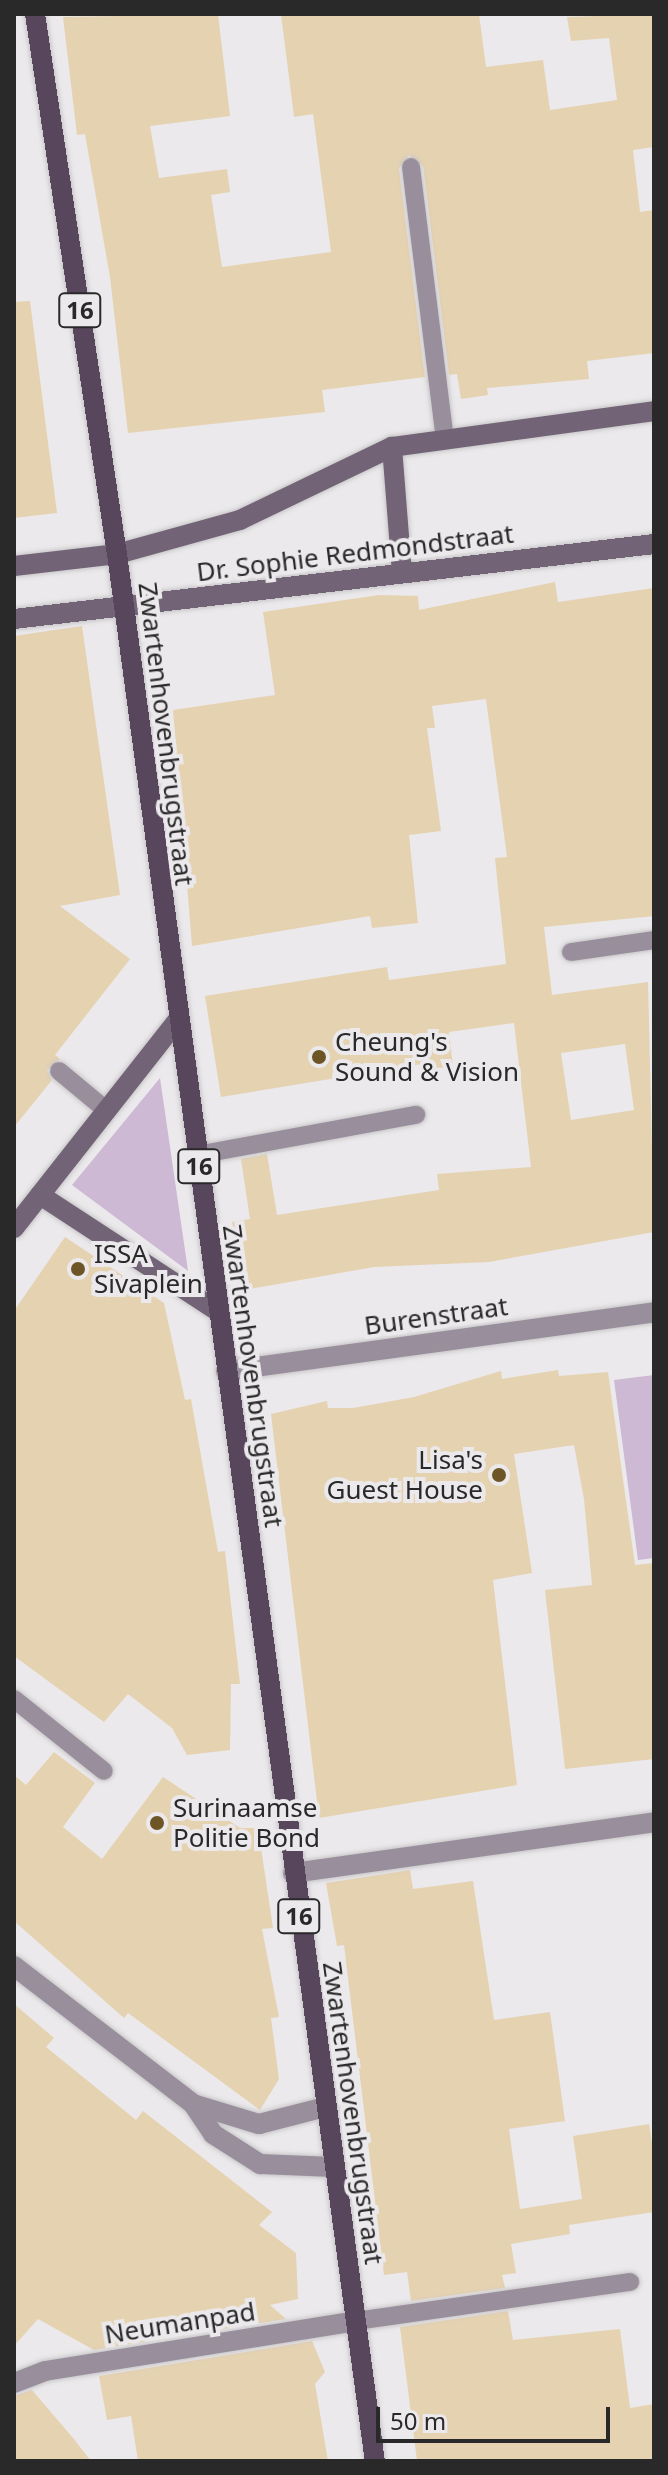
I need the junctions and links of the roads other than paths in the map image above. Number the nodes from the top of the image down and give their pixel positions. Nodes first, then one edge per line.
1 (35, 14) edge
2 (411, 167) dead end
3 (654, 411) edge
4 (445, 440) junction
5 (392, 447) junction
6 (654, 544) edge
7 (117, 554) junction
8 (14, 566) edge
9 (402, 573) junction
10 (123, 606) junction
11 (14, 619) edge
12 (654, 940) edge
13 (571, 952) dead end
14 (176, 1022) junction
15 (59, 1071) dead end
16 (106, 1110) junction
17 (416, 1115) dead end
18 (197, 1155) junction
19 (40, 1195) junction
20 (14, 1228) edge
21 (216, 1310) junction
22 (654, 1312) edge
23 (226, 1371) junction
24 (14, 1699) edge
25 (104, 1771) dead end
26 (654, 1822) edge
27 (293, 1873) junction
28 (14, 1966) edge
29 (193, 2104) junction
30 (325, 2107) junction
31 (333, 2167) junction
32 (630, 2282) dead end
33 (356, 2321) junction
34 (14, 2383) edge
35 (375, 2461) edge

1 - 7 main road, Zwartenhovenbrugstraat / 16
2 - 4 lane
3 - 4 street, Dr. Sophie Redmondstraat
4 - 5 street, Dr. Sophie Redmondstraat
5 - 7 street, Dr. Sophie Redmondstraat
5 - 9 street
6 - 9 street, Dr. Sophie Redmondstraat
7 - 8 street, Dr. Sophie Redmondstraat
7 - 10 main road, Zwartenhovenbrugstraat / 16
9 - 10 street, Dr. Sophie Redmondstraat
10 - 11 street, Dr. Sophie Redmondstraat
10 - 14 main road, Zwartenhovenbrugstraat / 16
12 - 13 lane
14 - 16 street
14 - 18 main road, Zwartenhovenbrugstraat / 16
15 - 16 lane
16 - 19 street
17 - 18 lane
18 - 21 main road, Zwartenhovenbrugstraat / 16
19 - 20 street
19 - 21 street
21 - 23 main road, Zwartenhovenbrugstraat / 16
22 - 23 street, Burenstraat
23 - 27 main road, Zwartenhovenbrugstraat / 16
24 - 25 lane
26 - 27 street
27 - 30 main road, Zwartenhovenbrugstraat / 16
28 - 29 street
29 - 30 street
29 - 31 street
30 - 31 main road, Zwartenhovenbrugstraat / 16
31 - 33 main road, Zwartenhovenbrugstraat / 16
32 - 33 lane
33 - 34 street, Neumanpad
33 - 35 main road, Zwartenhovenbrugstraat / 16

